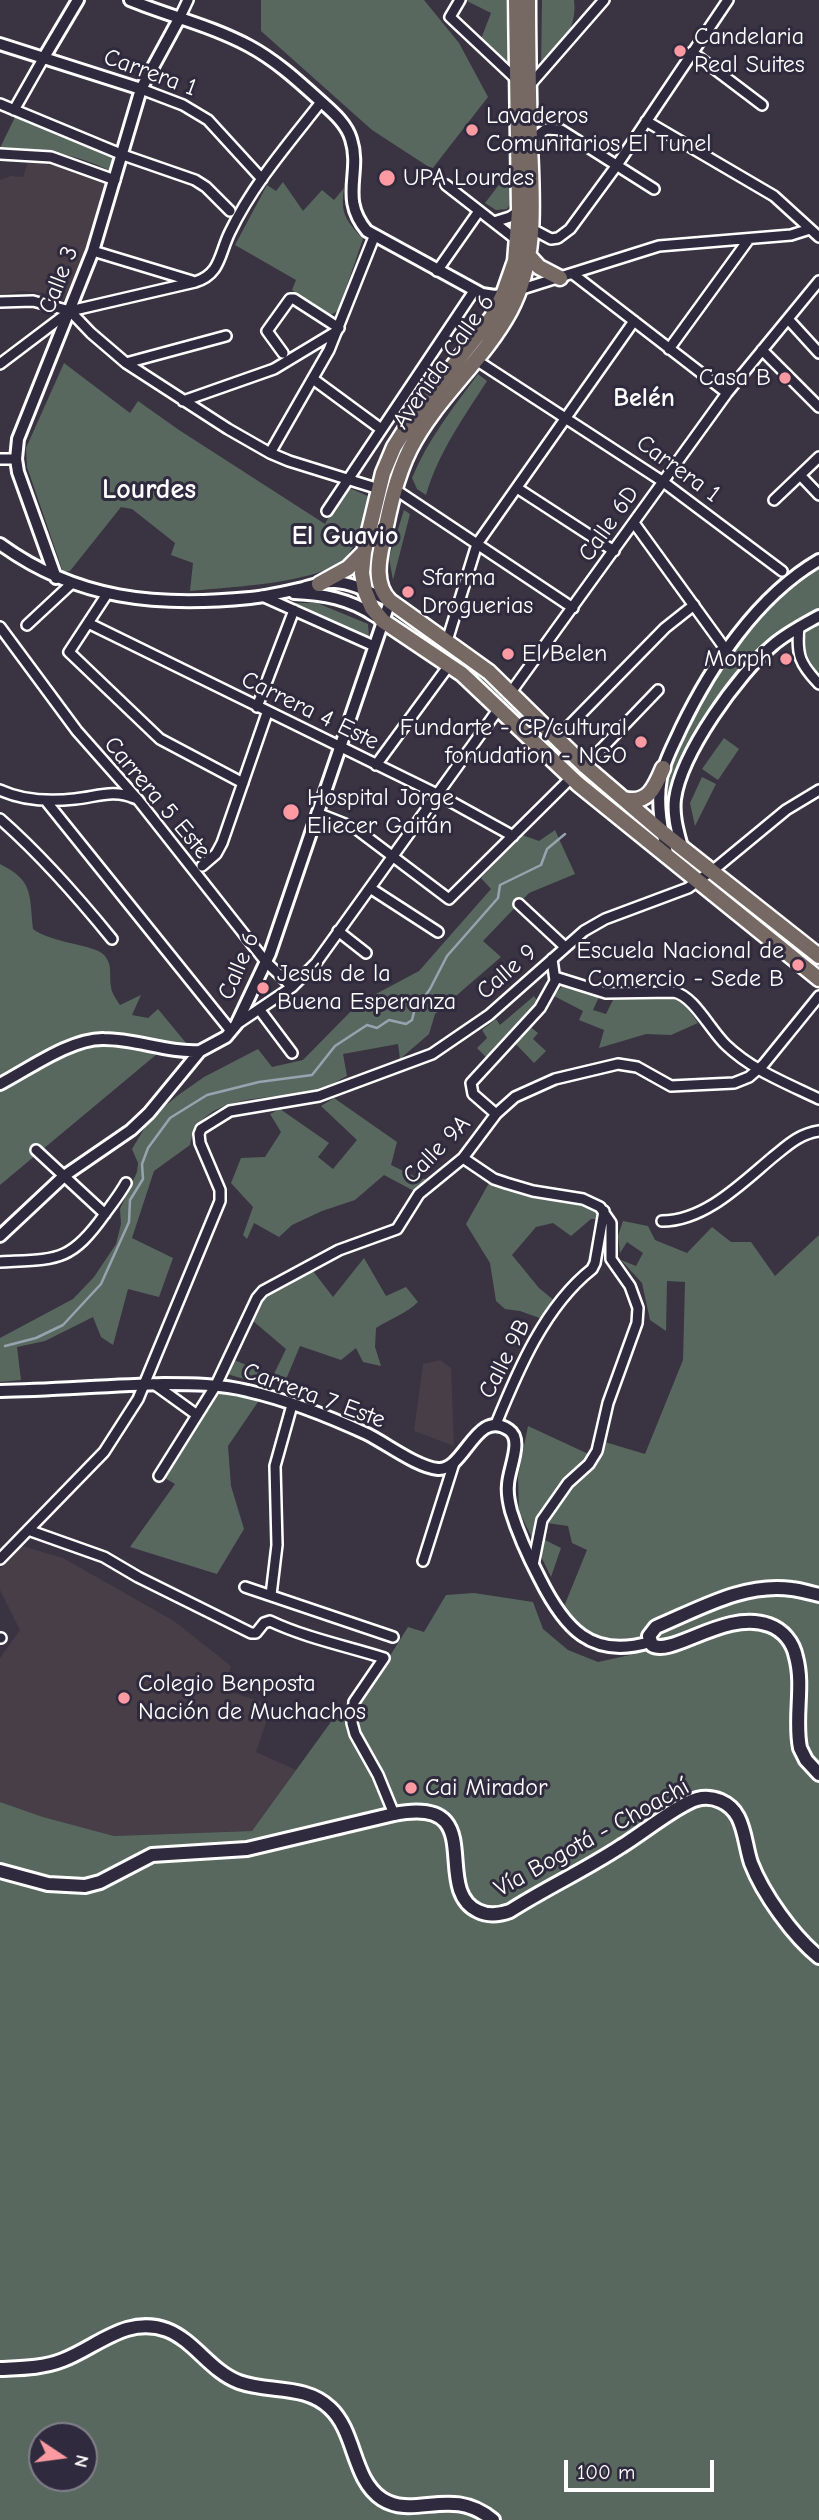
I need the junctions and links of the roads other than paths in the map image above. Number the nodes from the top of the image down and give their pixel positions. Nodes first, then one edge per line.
1 (78, 0) edge
2 (130, 0) edge
3 (188, 0) edge
4 (460, 0) edge
5 (516, 0) edge
6 (528, 0) edge
7 (604, 0) edge
8 (728, 0) edge
9 (179, 19) junction
10 (0, 44) edge
11 (692, 52) junction
12 (43, 59) junction
13 (524, 83) junction
14 (141, 89) junction
15 (321, 102) junction
16 (0, 104) edge
17 (762, 105) dead end
18 (14, 110) junction
19 (646, 121) junction
20 (530, 141) junction
21 (0, 154) edge
22 (123, 155) junction
23 (617, 165) junction
24 (262, 179) junction
25 (116, 180) junction
26 (446, 184) dead end
27 (654, 189) dead end
28 (230, 211) dead end
29 (479, 211) junction
30 (519, 211) junction
31 (494, 222) junction
32 (532, 229) junction
33 (810, 229) junction
34 (374, 236) junction
35 (819, 237) edge
36 (749, 239) junction
37 (518, 240) junction
38 (93, 251) junction
39 (529, 256) junction
40 (437, 271) junction
41 (566, 276) junction
42 (819, 281) edge
43 (195, 282) junction
44 (519, 290) junction
45 (474, 291) junction
46 (503, 295) junction
47 (0, 302) edge
48 (70, 311) junction
49 (788, 318) junction
50 (634, 321) junction
51 (338, 329) junction
52 (226, 335) dead end
53 (670, 349) junction
54 (762, 349) junction
55 (283, 353) dead end
56 (819, 353) edge
57 (476, 359) junction
58 (127, 363) junction
59 (0, 364) edge
60 (313, 379) junction
61 (726, 393) junction
62 (183, 401) junction
63 (819, 407) edge
64 (566, 418) junction
65 (382, 429) junction
66 (271, 453) junction
67 (819, 457) edge
68 (0, 459) edge
69 (16, 459) junction
70 (800, 475) junction
71 (347, 481) junction
72 (662, 481) junction
73 (517, 488) junction
74 (379, 489) junction
75 (396, 490) junction
76 (819, 495) edge
77 (774, 499) dead end
78 (327, 511) dead end
79 (634, 523) junction
80 (0, 544) edge
81 (477, 544) junction
82 (614, 551) junction
83 (364, 552) junction
84 (819, 560) edge
85 (782, 570) dead end
86 (56, 578) junction
87 (71, 584) junction
88 (319, 584) junction
89 (365, 591) junction
90 (107, 594) junction
91 (275, 594) junction
92 (262, 596) junction
93 (390, 601) junction
94 (694, 605) junction
95 (573, 608) junction
96 (294, 610) junction
97 (819, 616) edge
98 (383, 621) junction
99 (88, 623) junction
100 (27, 625) dead end
101 (0, 627) edge
102 (799, 627) junction
103 (447, 641) junction
104 (374, 646) junction
105 (726, 650) junction
106 (450, 664) junction
107 (819, 684) edge
108 (657, 690) dead end
109 (510, 692) junction
110 (257, 707) junction
111 (500, 707) junction
112 (267, 712) junction
113 (565, 730) dead end
114 (339, 748) junction
115 (376, 765) junction
116 (585, 766) junction
117 (663, 768) junction
118 (571, 778) junction
119 (243, 783) junction
120 (0, 790) edge
121 (819, 790) edge
122 (437, 794) junction
123 (624, 799) junction
124 (46, 801) junction
125 (139, 801) junction
126 (317, 813) junction
127 (0, 819) edge
128 (662, 832) junction
129 (513, 836) junction
130 (682, 847) junction
131 (392, 856) junction
132 (668, 858) junction
133 (202, 866) dead end
134 (712, 871) junction
135 (698, 881) junction
136 (370, 888) junction
137 (519, 904) dead end
138 (338, 931) junction
139 (439, 932) dead end
140 (112, 939) dead end
141 (564, 946) junction
142 (366, 953) dead end
143 (819, 956) edge
144 (552, 959) junction
145 (266, 961) junction
146 (555, 977) junction
147 (819, 979) edge
148 (292, 987) junction
149 (819, 996) edge
150 (259, 1009) junction
151 (234, 1028) junction
152 (201, 1051) junction
153 (292, 1053) dead end
154 (758, 1070) junction
155 (0, 1084) edge
156 (819, 1099) edge
157 (496, 1114) junction
158 (819, 1131) edge
159 (36, 1150) dead end
160 (463, 1158) junction
161 (64, 1176) junction
162 (126, 1183) dead end
163 (604, 1211) junction
164 (104, 1214) junction
165 (662, 1221) dead end
166 (0, 1236) edge
167 (0, 1262) edge
168 (149, 1385) junction
169 (216, 1385) junction
170 (0, 1391) edge
171 (292, 1405) junction
172 (197, 1415) junction
173 (496, 1424) junction
174 (454, 1463) junction
175 (159, 1476) dead end
176 (28, 1530) junction
177 (0, 1559) edge
178 (423, 1561) dead end
179 (533, 1565) junction
180 (245, 1587) dead end
181 (271, 1595) junction
182 (819, 1595) edge
183 (393, 1637) dead end
184 (650, 1642) junction
185 (819, 1774) edge
186 (394, 1814) junction
187 (0, 1871) edge
188 (819, 1956) edge
189 (0, 2369) edge
190 (494, 2520) edge

1 - 12 street
2 - 9 street
3 - 9 street, Calle 3
4 - 13 street
5 - 13 main road, Avenida Calle 6
6 - 13 main road, Avenida Calle 6
7 - 13 street
8 - 11 street
9 - 14 street, Calle 3
9 - 15 street
10 - 12 street, Carrera 1
11 - 17 street
11 - 19 street
12 - 14 street, Carrera 1
12 - 18 street
13 - 20 main road, Avenida Calle 6
13 - 30 main road, Avenida Calle 6
14 - 22 street, Calle 3
14 - 24 street, Carrera 1
15 - 24 street
15 - 34 street
16 - 18 street
18 - 22 street
19 - 23 street
19 - 33 street
20 - 23 street
20 - 32 main road, Avenida Calle 6
21 - 25 street
22 - 25 street, Calle 3
22 - 28 street
23 - 27 street
23 - 32 street
24 - 43 street
25 - 38 street, Calle 3
26 - 29 street
29 - 31 street
29 - 40 street
30 - 31 street
30 - 37 main road, Avenida Calle 6
31 - 37 street
32 - 39 main road, Avenida Calle 6
33 - 35 street
33 - 36 street
34 - 40 street
34 - 51 street
36 - 41 street
36 - 53 street
37 - 46 main road, Avenida Calle 6
38 - 43 street
38 - 48 street, Calle 3
39 - 41 main road
39 - 44 main road, Avenida Calle 6
40 - 45 street
41 - 44 street
41 - 50 street
42 - 49 street, Calle 6D
43 - 48 street
44 - 46 street
44 - 57 main road, Avenida Calle 6
45 - 46 street
45 - 65 street
46 - 74 main road, Avenida Calle 6
47 - 48 street
48 - 58 street
48 - 59 street
48 - 69 street, Calle 3
49 - 54 street, Calle 6D
49 - 56 street
50 - 53 street
50 - 64 street
51 - 55 street
51 - 60 street
51 - 62 street
52 - 58 street
53 - 61 street
54 - 61 street, Calle 6D
54 - 63 street
57 - 64 street, Carrera 1
57 - 75 main road, Avenida Calle 6
58 - 62 street
60 - 65 street
60 - 66 street
61 - 72 street, Calle 6D
62 - 66 street
64 - 72 street, Carrera 1
64 - 73 street
65 - 71 street
66 - 71 street
67 - 70 street
68 - 69 street
69 - 86 street, Calle 3
70 - 76 street
70 - 77 street
71 - 74 street
71 - 78 street
72 - 79 street, Calle 6D
72 - 85 street, Carrera 1
73 - 81 street
73 - 82 street
74 - 83 main road, Avenida Calle 6
75 - 81 street
75 - 93 main road, Avenida Calle 6
79 - 82 street, Calle 6D
79 - 94 street
80 - 86 street
81 - 95 street
81 - 103 street
82 - 95 street, Calle 6D
83 - 88 main road
83 - 89 main road, Avenida Calle 6
84 - 105 street
86 - 87 street
87 - 90 street
87 - 100 street
88 - 89 street
88 - 91 street
89 - 93 street
89 - 98 main road, Avenida Calle 6
90 - 92 street
90 - 99 street
91 - 92 street
91 - 98 street
92 - 96 street
93 - 98 street
93 - 103 main road
94 - 105 street
94 - 113 street
95 - 109 street, Calle 6D
96 - 104 street
96 - 110 street
97 - 102 street
98 - 104 street, Calle 6
98 - 106 main road
99 - 110 street, Carrera 4 Este
99 - 119 street
101 - 125 street, Carrera 5 Este
102 - 107 street
102 - 130 street
103 - 109 main road
104 - 114 street, Calle 6
105 - 117 street
106 - 111 main road
106 - 115 street
108 - 116 street
109 - 116 main road
110 - 112 street, Carrera 4 Este
111 - 118 main road
111 - 122 street
112 - 114 street, Carrera 4 Este
112 - 119 street
114 - 115 street, Carrera 4 Este
114 - 126 street, Calle 6
115 - 122 street, Carrera 4 Este
116 - 123 main road
117 - 123 main road
117 - 128 street
118 - 129 street
118 - 132 main road
119 - 133 street
120 - 124 street
121 - 134 street, Calle 9
122 - 129 street, Carrera 4 Este
122 - 131 street
123 - 128 main road
124 - 125 street
124 - 151 street
125 - 145 street, Carrera 5 Este
126 - 131 street
126 - 145 street, Calle 6
127 - 140 street
128 - 130 main road
128 - 132 street
129 - 131 street
130 - 134 main road
131 - 136 street
132 - 135 main road
134 - 135 street, Calle 9
134 - 143 main road
135 - 141 street, Calle 9
135 - 147 main road
136 - 138 street
136 - 139 street
137 - 141 street
138 - 142 street
138 - 148 street
141 - 144 street, Calle 9
144 - 146 street
144 - 168 street, Calle 9
145 - 148 street, Carrera 5 Este
145 - 151 street, Calle 6
146 - 154 street
146 - 157 street
148 - 150 street
149 - 154 street, Calle 9A
150 - 151 street
150 - 153 street
151 - 152 street, Calle 6
152 - 155 street
152 - 161 street, Calle 6
154 - 156 street
154 - 157 street, Calle 9A
157 - 160 street, Calle 9A
158 - 165 street
159 - 161 street
160 - 163 street
160 - 169 street, Calle 9A
161 - 164 street
161 - 166 street, Calle 6
162 - 164 street
163 - 173 street, Calle 9B
163 - 179 street
164 - 167 street
168 - 169 street, Carrera 7 Este
168 - 170 street, Carrera 7 Este
168 - 172 street
168 - 176 street
169 - 171 street, Carrera 7 Este
169 - 172 street, Calle 9A
171 - 174 street, Carrera 7 Este
171 - 181 street
172 - 175 street, Calle 9A
173 - 174 street, Calle 9B
173 - 179 street
174 - 178 street, Calle 9B
176 - 177 street
176 - 186 street
179 - 184 street
180 - 181 street
181 - 183 street
182 - 184 main road
184 - 185 main road
186 - 187 main road, Vía Bogotá - Choachí
186 - 188 main road, Vía Bogotá - Choachí
189 - 190 main road

